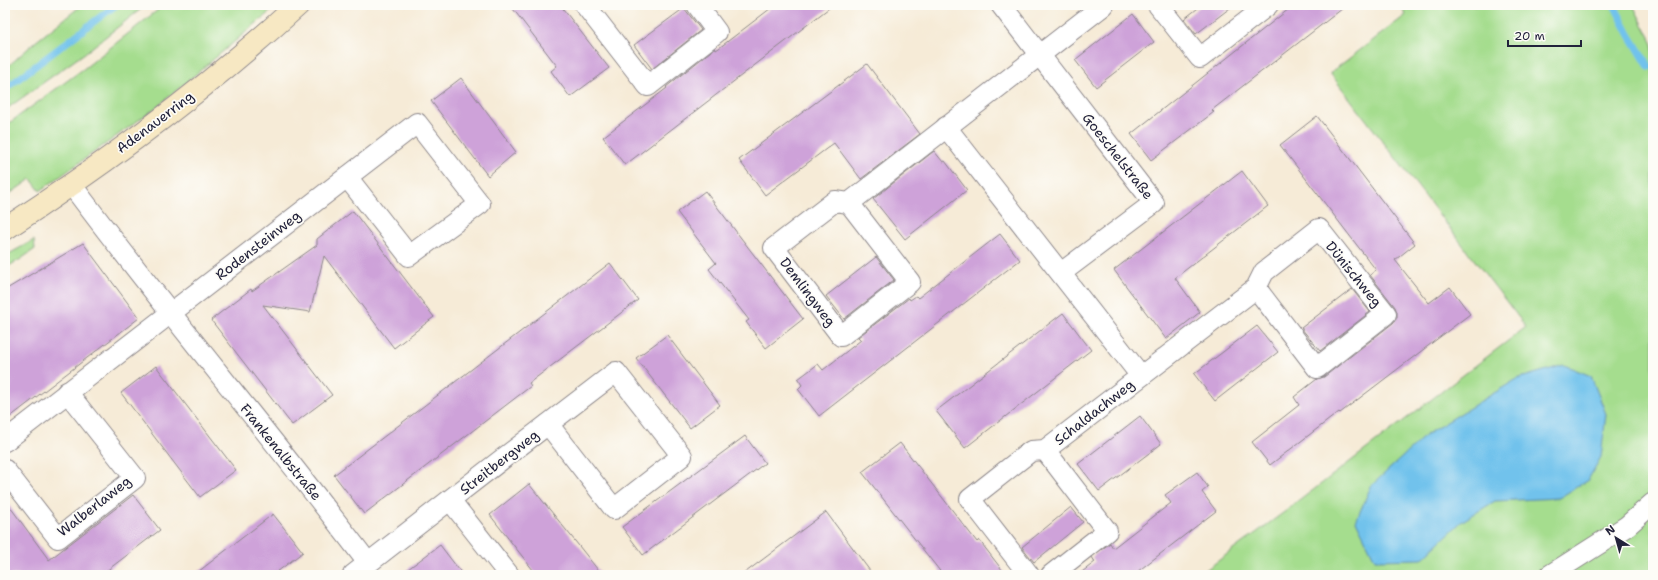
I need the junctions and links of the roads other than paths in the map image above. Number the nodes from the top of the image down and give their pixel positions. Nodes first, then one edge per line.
1 (298, 5) edge
2 (585, 5) edge
3 (697, 5) edge
4 (1001, 5) edge
5 (1104, 5) edge
6 (1158, 5) edge
7 (1268, 5) edge
8 (1040, 54) junction
9 (946, 127) junction
10 (347, 177) junction
11 (71, 184) junction
12 (849, 202) junction
13 (5, 229) edge
14 (1061, 273) junction
15 (1256, 288) junction
16 (170, 313) junction
17 (1142, 375) junction
18 (67, 392) junction
19 (548, 424) junction
20 (5, 441) edge
21 (1045, 450) junction
22 (5, 470) edge
23 (450, 500) junction
24 (1653, 503) edge
25 (357, 572) edge
26 (509, 575) edge
27 (1029, 575) edge
28 (1051, 575) edge
29 (1550, 575) edge

1 - 11 main road, Adenauerring
2 - 3 street
4 - 8 street, Goeschelstraße
5 - 8 street
6 - 7 street
8 - 9 street
8 - 14 street, Goeschelstraße
9 - 12 street, Demlingweg
9 - 14 street
10 - 10 street, Rodensteinweg
10 - 16 street, Rodensteinweg
11 - 13 main road, Adenauerring
11 - 16 street, Frankenalbstraße
12 - 12 street, Demlingweg
14 - 17 street
15 - 15 street, Dünischweg
15 - 17 street, Dünischweg
16 - 18 street
16 - 25 street, Frankenalbstraße
17 - 21 street, Schaldachweg
18 - 20 street
18 - 22 street, Walberlaweg
19 - 19 street, Streitbergweg
19 - 23 street, Streitbergweg
21 - 27 street, Schaldachweg
21 - 28 street, Schaldachweg
23 - 25 street, Frankenalbstraße
23 - 26 street
24 - 29 street

